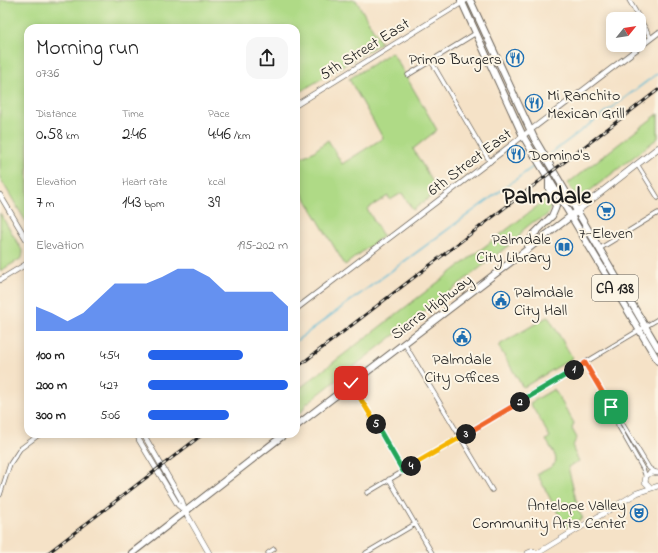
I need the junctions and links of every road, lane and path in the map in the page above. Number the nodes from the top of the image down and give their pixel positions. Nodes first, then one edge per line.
1 (470, 0) edge
2 (629, 0) edge
3 (463, 1) edge
4 (476, 33) junction
5 (658, 33) edge
6 (651, 38) junction
7 (431, 61) junction
8 (408, 75) dead end
9 (300, 103) edge
10 (530, 130) junction
11 (524, 136) junction
12 (658, 148) edge
13 (490, 162) junction
14 (637, 164) junction
15 (549, 179) junction
16 (0, 195) edge
17 (658, 198) edge
18 (577, 211) junction
19 (658, 213) edge
20 (571, 216) junction
21 (24, 235) edge
22 (528, 248) junction
23 (599, 249) junction
24 (24, 266) edge
25 (0, 280) edge
26 (300, 306) edge
27 (658, 319) edge
28 (643, 328) junction
29 (404, 342) junction
30 (658, 348) edge
31 (658, 361) edge
32 (585, 363) junction
33 (351, 383) junction
34 (618, 421) junction
35 (300, 423) edge
36 (460, 437) junction
37 (35, 438) edge
38 (139, 438) edge
39 (146, 438) edge
40 (280, 438) edge
41 (403, 471) junction
42 (656, 472) edge
43 (389, 479) junction
44 (646, 479) junction
45 (658, 486) edge
46 (651, 488) junction
47 (492, 490) dead end
48 (367, 493) dead end
49 (637, 493) junction
50 (0, 494) edge
51 (185, 512) junction
52 (415, 524) junction
53 (274, 549) dead end
54 (132, 553) edge
55 (209, 553) edge
56 (268, 553) edge
57 (366, 553) edge
58 (432, 553) edge
59 (528, 553) edge
60 (537, 553) edge

1 - 10 highway, CA 138
2 - 6 street
3 - 4 highway, CA 138
3 - 9 street, 5th Street East
4 - 7 street
4 - 11 highway, CA 138
5 - 6 street, 6th Street East
6 - 10 street, 6th Street East
7 - 8 street
7 - 13 street
10 - 11 street, 6th Street East
10 - 18 highway, CA 138
11 - 13 street, 6th Street East
11 - 15 highway, CA 138
12 - 14 main road, Sierra Highway
13 - 26 street, 6th Street East
14 - 17 street
14 - 18 main road, Sierra Highway
15 - 20 highway, CA 138
15 - 22 highway
16 - 21 street
18 - 20 highway, Sierra Highway
18 - 23 highway, CA 138
19 - 23 street
20 - 22 highway, Sierra Highway
20 - 28 highway, CA 138
22 - 29 highway, Sierra Highway
23 - 28 highway, CA 138
24 - 25 street
27 - 28 street
28 - 30 highway, CA 138
28 - 31 highway, CA 138
28 - 32 street
29 - 33 highway, Sierra Highway
29 - 36 street
32 - 34 street
32 - 36 street
33 - 35 highway, Sierra Highway
33 - 41 street
34 - 42 street
34 - 44 street
36 - 41 street
36 - 47 street
37 - 50 street
38 - 51 street
39 - 51 street
40 - 51 highway
41 - 43 street
42 - 44 main road
43 - 48 street
43 - 52 street
44 - 46 main road
44 - 49 main road
45 - 46 main road
46 - 49 main road
49 - 60 main road
51 - 54 highway
51 - 55 main road
52 - 57 street
52 - 58 street
53 - 56 street
59 - 60 main road

